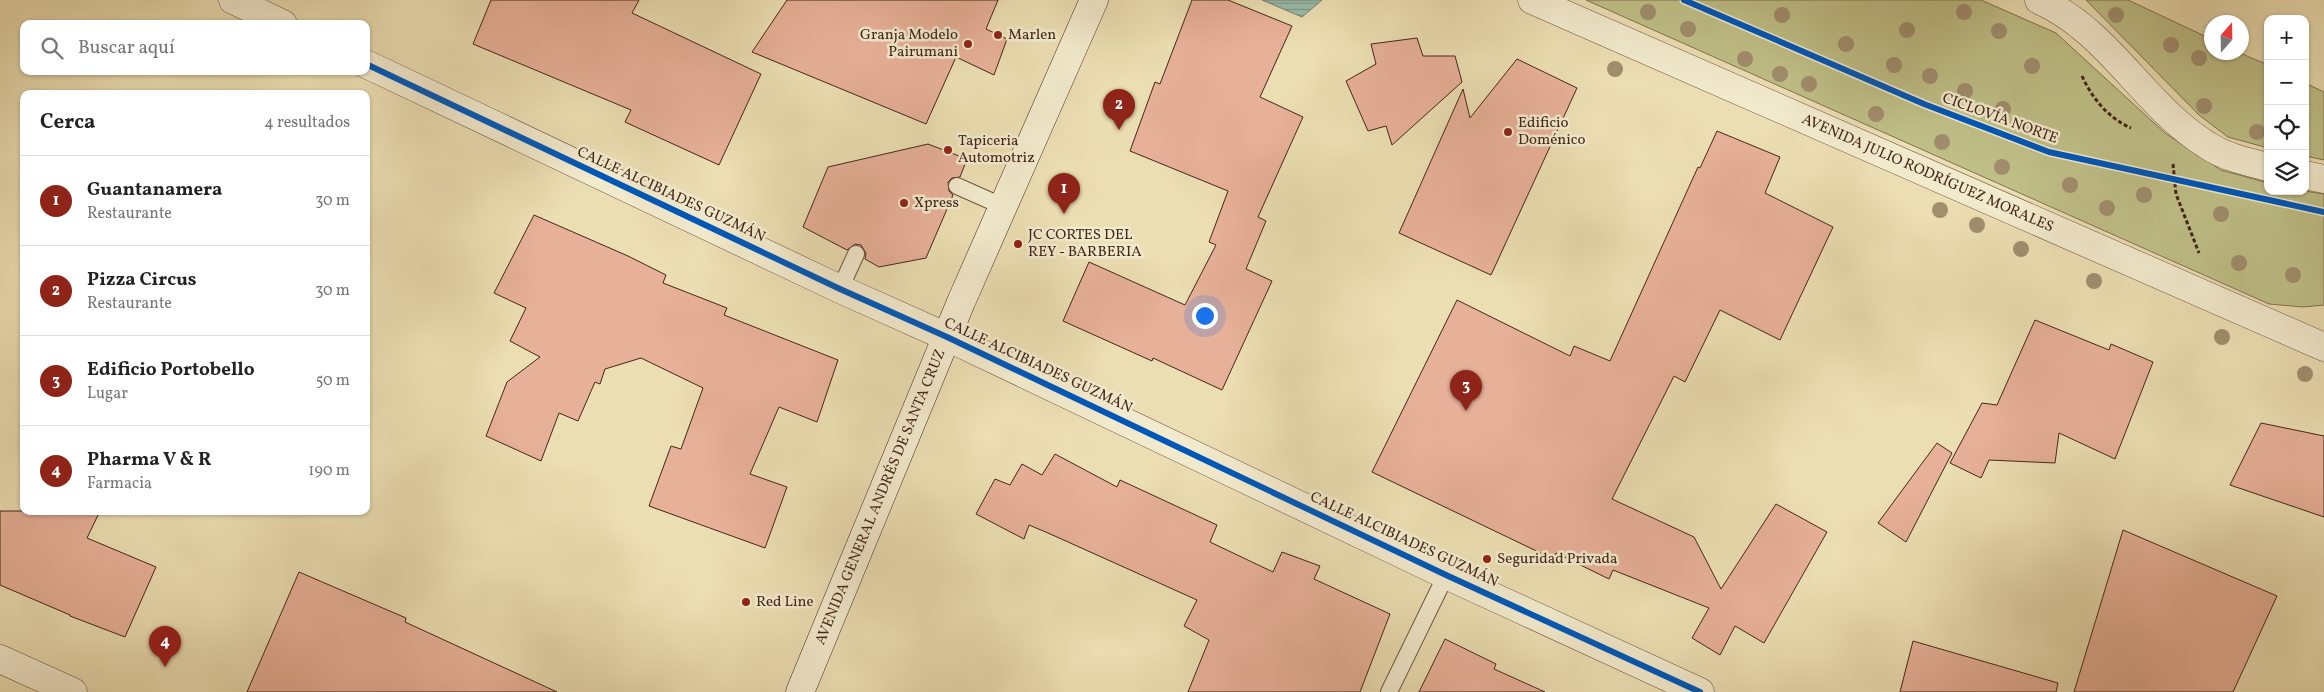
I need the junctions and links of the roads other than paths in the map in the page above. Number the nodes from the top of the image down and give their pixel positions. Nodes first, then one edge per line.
1 (233, 0) edge
2 (1094, 0) edge
3 (1532, 0) edge
4 (2039, 0) edge
5 (275, 20) edge
6 (370, 66) edge
7 (2264, 166) edge
8 (2309, 176) edge
9 (2324, 179) edge
10 (957, 186) dead end
11 (1002, 206) junction
12 (856, 254) dead end
13 (840, 289) junction
14 (948, 337) junction
15 (2324, 347) edge
16 (1446, 575) junction
17 (0, 659) edge
18 (73, 692) edge
19 (800, 692) edge
20 (1389, 692) edge
21 (1700, 692) edge

1 - 5 street
2 - 11 street, AVENIDA GENERAL ANDRÉS DE SANTA CRUZ
3 - 15 street, AVENIDA JULIO RODRÍGUEZ MORALES
4 - 7 street
6 - 13 street, CALLE ALCIBIADES GUZMÁN
8 - 9 street
10 - 11 lane
11 - 14 street, AVENIDA GENERAL ANDRÉS DE SANTA CRUZ
12 - 13 lane
13 - 14 street, CALLE ALCIBIADES GUZMÁN
14 - 16 street, CALLE ALCIBIADES GUZMÁN
14 - 19 street, AVENIDA GENERAL ANDRÉS DE SANTA CRUZ
16 - 20 lane
16 - 21 street, CALLE ALCIBIADES GUZMÁN
17 - 18 street

